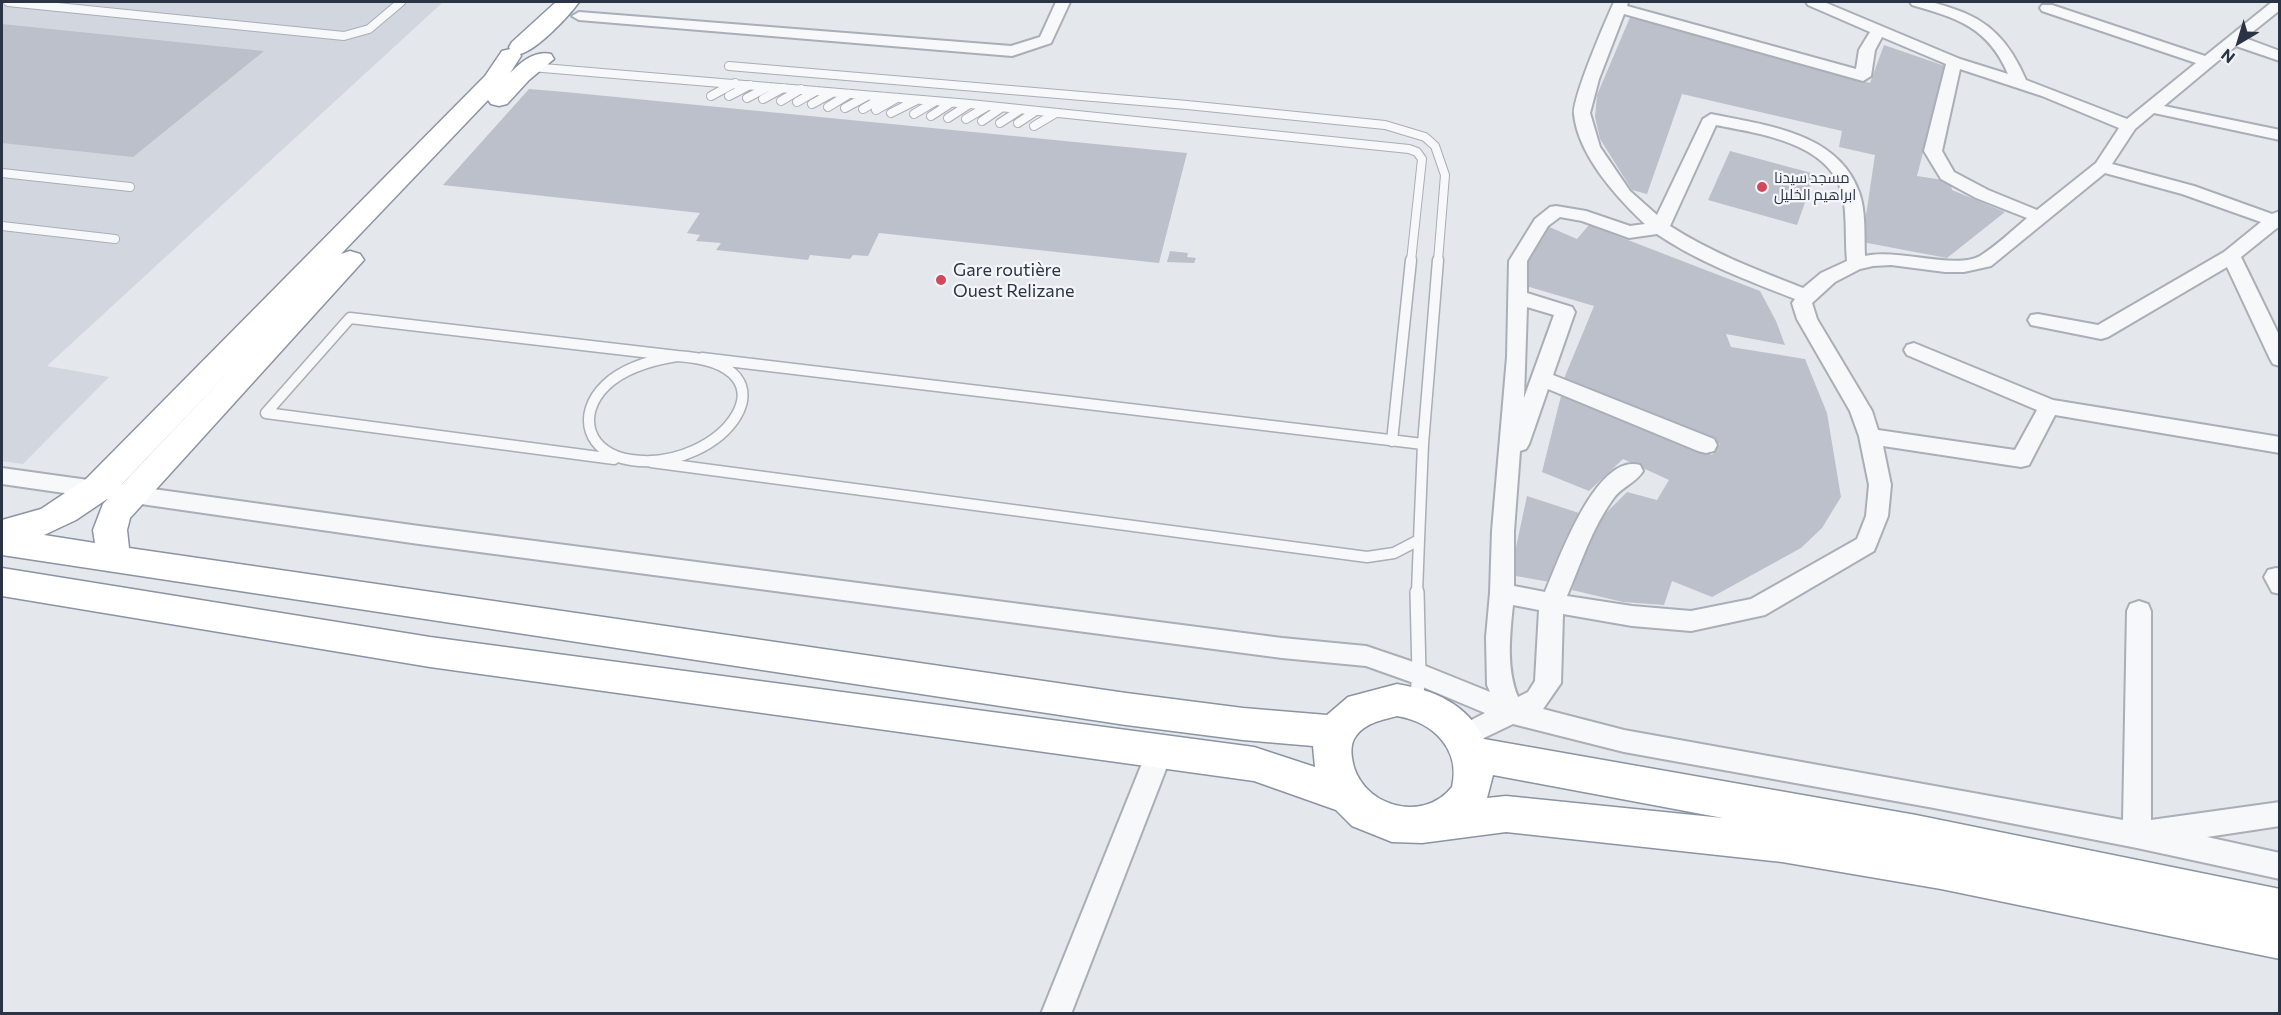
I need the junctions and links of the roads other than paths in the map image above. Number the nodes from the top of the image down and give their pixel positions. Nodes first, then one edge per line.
1 (8, 2) edge
2 (401, 2) edge
3 (1063, 2) edge
4 (1813, 2) edge
5 (1917, 2) edge
6 (1942, 2) edge
7 (2275, 3) edge
8 (1620, 5) edge
9 (580, 6) edge
10 (2047, 8) dead end
11 (1971, 18) junction
12 (1878, 30) junction
13 (2235, 40) junction
14 (531, 56) junction
15 (2280, 56) edge
16 (1954, 62) junction
17 (2208, 62) junction
18 (729, 66) dead end
19 (2019, 82) junction
20 (735, 83) junction
21 (751, 85) junction
22 (768, 86) junction
23 (783, 88) junction
24 (801, 89) junction
25 (816, 91) junction
26 (832, 93) junction
27 (849, 94) junction
28 (711, 96) dead end
29 (729, 96) dead end
30 (867, 96) junction
31 (884, 97) junction
32 (747, 98) dead end
33 (897, 98) junction
34 (763, 99) dead end
35 (781, 100) dead end
36 (917, 100) junction
37 (797, 102) dead end
38 (935, 102) junction
39 (951, 103) junction
40 (812, 104) dead end
41 (968, 105) junction
42 (828, 107) dead end
43 (986, 107) junction
44 (844, 108) dead end
45 (863, 108) dead end
46 (1001, 108) junction
47 (2152, 108) junction
48 (876, 110) dead end
49 (1020, 110) junction
50 (1036, 111) junction
51 (1056, 113) junction
52 (891, 114) dead end
53 (914, 114) dead end
54 (931, 116) dead end
55 (948, 118) dead end
56 (966, 119) dead end
57 (982, 121) dead end
58 (1000, 123) dead end
59 (1018, 123) dead end
60 (1034, 126) dead end
61 (2129, 126) junction
62 (2280, 135) edge
63 (2102, 167) junction
64 (2, 172) edge
65 (130, 187) dead end
66 (2039, 216) junction
67 (2277, 220) edge
68 (2, 226) edge
69 (1660, 228) junction
70 (115, 239) dead end
71 (2231, 256) junction
72 (1856, 262) junction
73 (1805, 296) junction
74 (1518, 297) junction
75 (2038, 320) dead end
76 (1914, 350) dead end
77 (677, 356) junction
78 (702, 358) junction
79 (2280, 359) edge
80 (1541, 378) junction
81 (2049, 407) junction
82 (1870, 436) junction
83 (1392, 441) junction
84 (1423, 444) junction
85 (1706, 445) dead end
86 (2280, 445) edge
87 (626, 460) junction
88 (651, 462) junction
89 (1632, 471) dead end
90 (1507, 474) junction
91 (2, 476) edge
92 (98, 488) junction
93 (132, 493) junction
94 (2, 534) edge
95 (1419, 540) junction
96 (2, 542) edge
97 (114, 558) junction
98 (2, 582) edge
99 (1502, 593) junction
100 (1552, 603) junction
101 (2139, 611) dead end
102 (1418, 689) junction
103 (1511, 712) junction
104 (1336, 732) junction
105 (1468, 745) junction
106 (1160, 751) junction
107 (1347, 796) junction
108 (2280, 814) edge
109 (1437, 822) junction
110 (2137, 835) junction
111 (2280, 866) edge
112 (2280, 909) edge
113 (2280, 938) edge
114 (1056, 1014) edge

1 - 2 lane
3 - 9 street
4 - 12 street
5 - 11 street
6 - 11 street
7 - 13 street
8 - 12 street
8 - 69 street
9 - 14 highway
9 - 14 highway
10 - 17 street
11 - 19 street
12 - 16 street
13 - 15 street
13 - 17 street
14 - 20 lane
14 - 92 highway
14 - 93 highway
16 - 19 street
16 - 66 street
17 - 47 street
18 - 84 lane
19 - 61 street
20 - 21 lane
20 - 28 lane
21 - 22 lane
21 - 29 lane
22 - 23 lane
22 - 32 lane
23 - 24 lane
23 - 34 lane
24 - 25 lane
24 - 35 lane
25 - 26 lane
25 - 37 lane
26 - 27 lane
26 - 40 lane
27 - 30 lane
27 - 42 lane
30 - 31 lane
30 - 44 lane
31 - 33 lane
31 - 45 lane
33 - 36 lane
33 - 48 lane
36 - 38 lane
36 - 52 lane
38 - 39 lane
38 - 53 lane
39 - 41 lane
39 - 54 lane
41 - 43 lane
41 - 55 lane
43 - 46 lane
43 - 56 lane
46 - 49 lane
46 - 57 lane
47 - 61 street
47 - 62 street
49 - 50 lane
49 - 58 lane
50 - 51 lane
50 - 59 lane
51 - 60 lane
51 - 83 lane
61 - 63 street
63 - 66 street
63 - 67 street
64 - 65 lane
66 - 72 street
67 - 71 street
68 - 70 lane
69 - 72 street
69 - 73 street
69 - 74 street
71 - 75 street
71 - 79 street
72 - 73 street
73 - 82 street
74 - 80 street
74 - 90 street
76 - 81 street
77 - 78 lane
77 - 87 lane
77 - 87 lane
78 - 83 lane
78 - 88 lane
80 - 85 street
80 - 90 street
81 - 82 street
81 - 86 street
82 - 100 street
83 - 84 lane
84 - 95 lane
87 - 88 lane
88 - 95 lane
89 - 100 street
90 - 99 street
91 - 92 street
92 - 93 street
92 - 94 highway
93 - 97 highway
93 - 102 street
95 - 102 lane
96 - 97 highway
97 - 104 highway
98 - 106 highway
99 - 100 street
99 - 103 street
100 - 103 street
101 - 110 street
102 - 103 street
102 - 104 highway
102 - 105 highway
103 - 105 street
103 - 110 street
104 - 107 highway
105 - 109 highway
105 - 112 highway
106 - 107 highway
106 - 114 street
107 - 109 highway
108 - 110 street
109 - 113 highway
110 - 111 street

